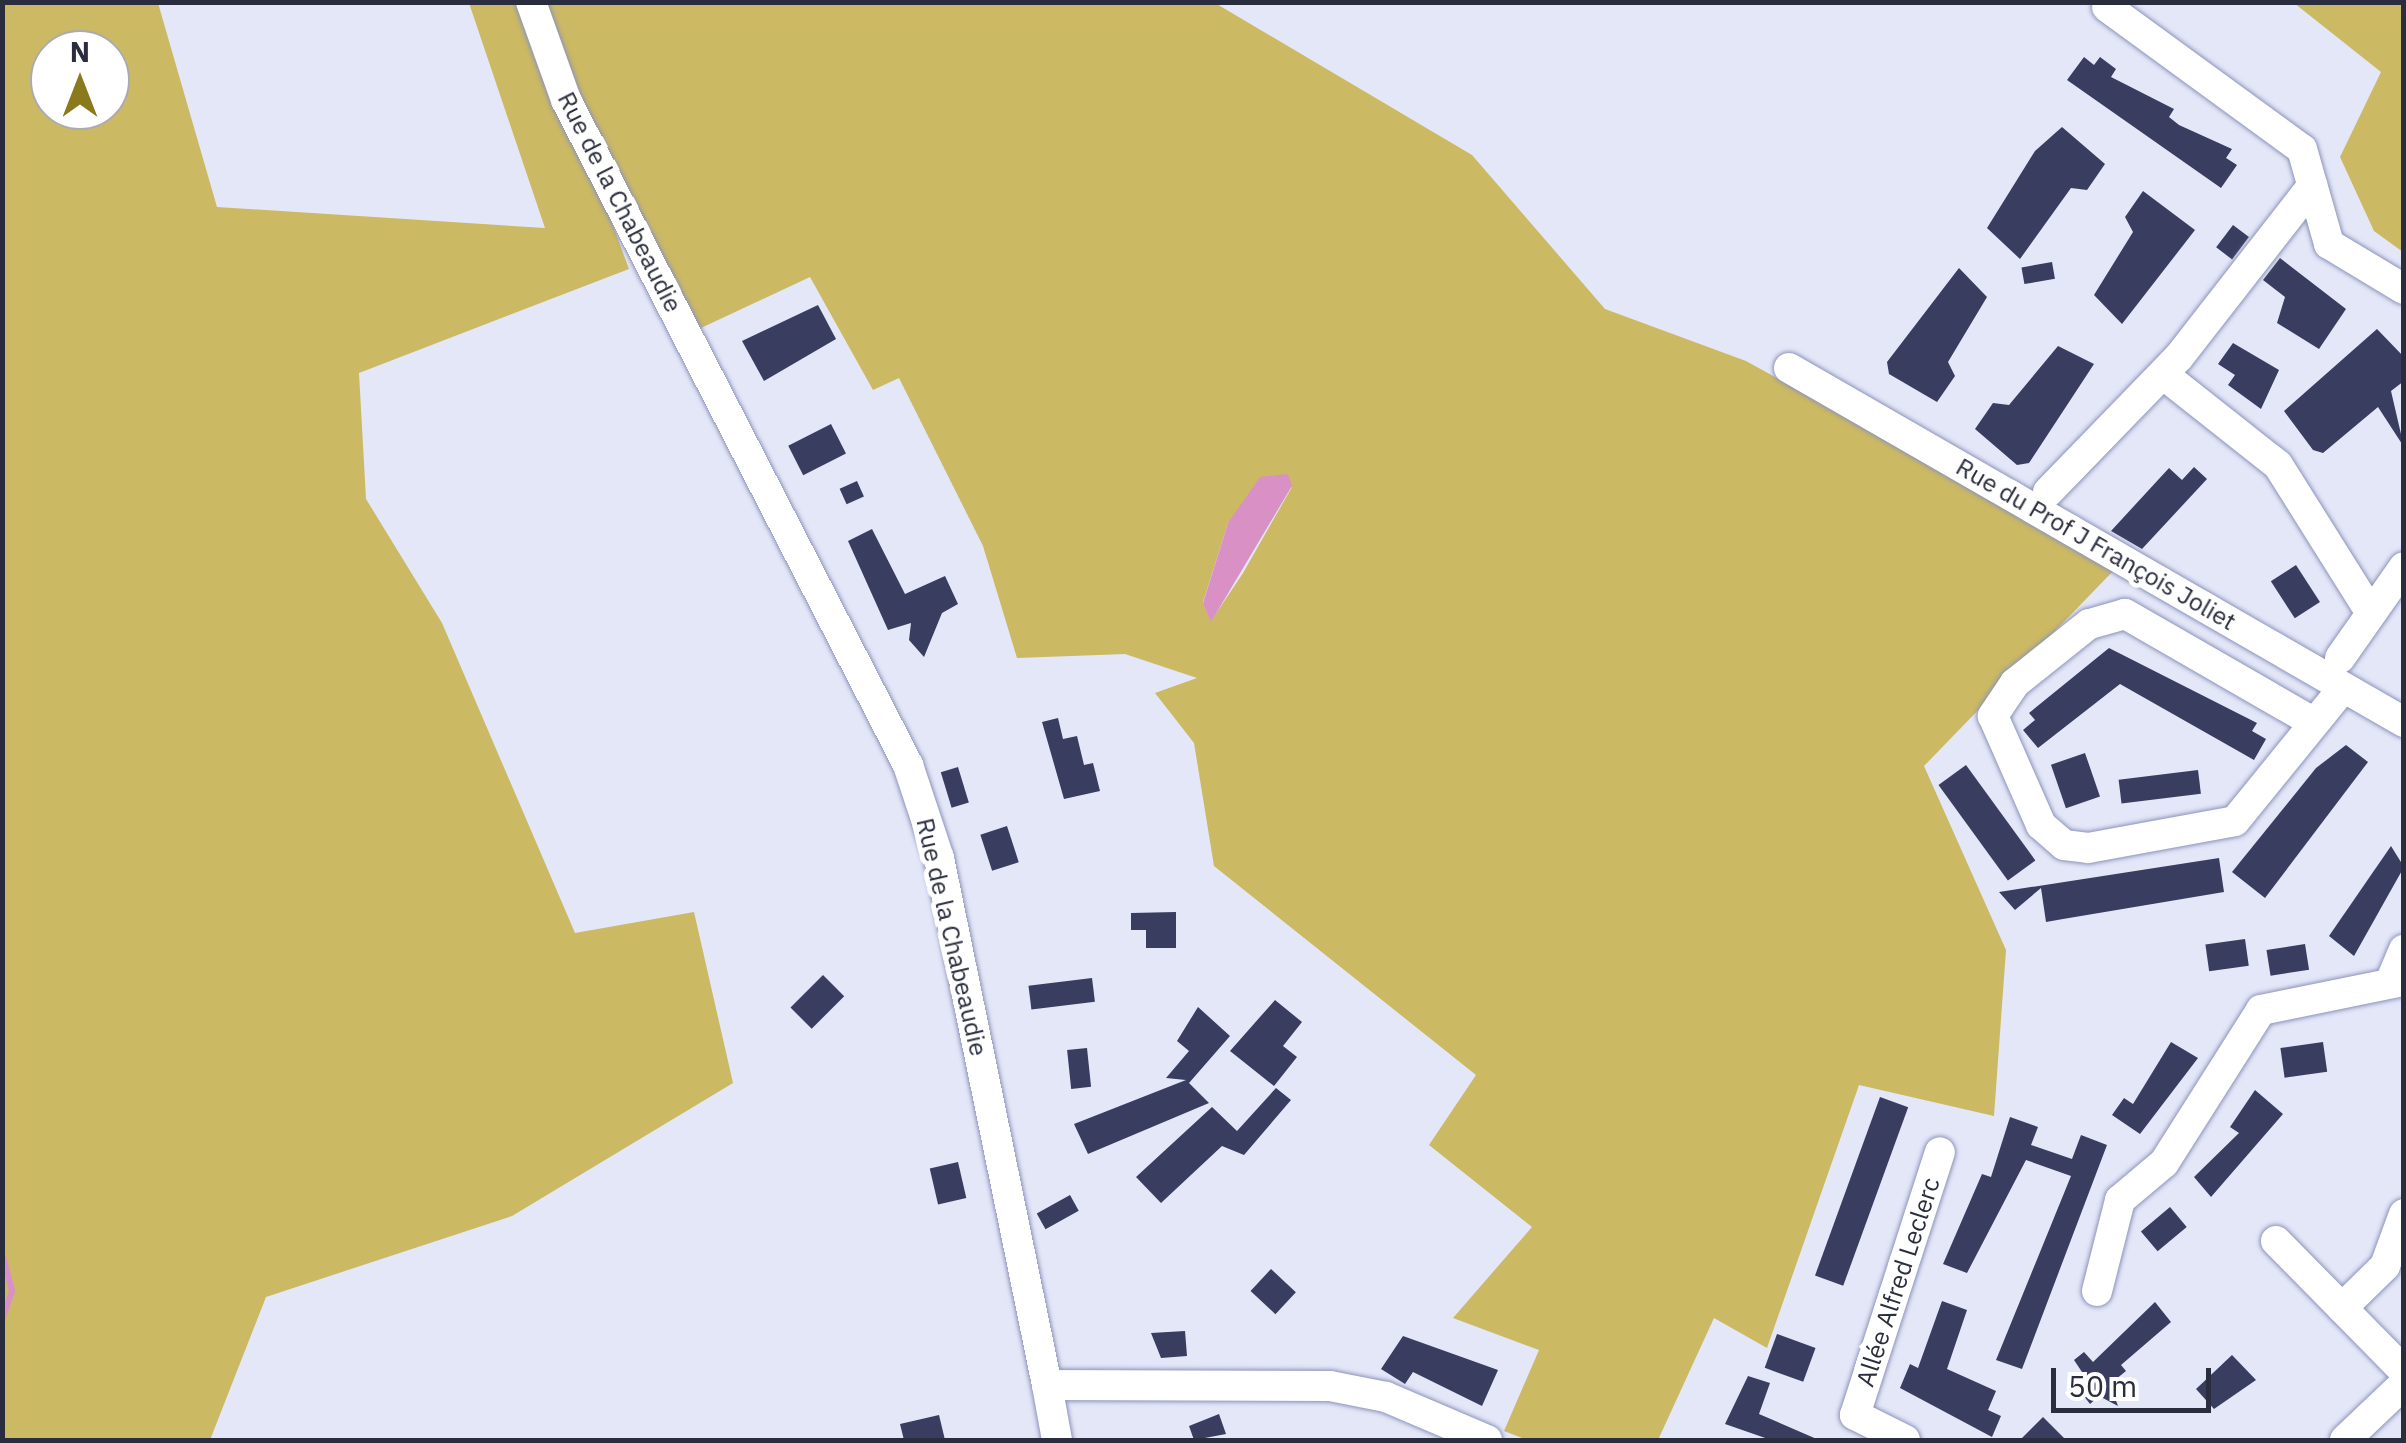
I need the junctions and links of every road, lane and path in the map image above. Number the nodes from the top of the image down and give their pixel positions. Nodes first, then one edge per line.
1 (531, 2) edge
2 (2107, 6) dead end
3 (2312, 186) junction
4 (2404, 289) edge
5 (1789, 368) dead end
6 (2164, 375) junction
7 (2048, 492) dead end
8 (2404, 567) edge
9 (2371, 613) junction
10 (2342, 673) junction
11 (2313, 722) junction
12 (2404, 722) edge
13 (2404, 950) edge
14 (2397, 981) edge
15 (1940, 1152) dead end
16 (2404, 1214) edge
17 (2276, 1241) dead end
18 (2097, 1291) dead end
19 (2342, 1308) junction
20 (2404, 1371) edge
21 (2404, 1384) edge
22 (1046, 1385) junction
23 (1058, 1440) edge
24 (1487, 1440) edge
25 (1905, 1440) edge
26 (2345, 1440) edge

1 - 22 street, Rue de la Chabeaudie
2 - 3 street
3 - 4 street
3 - 6 street
5 - 10 street, Rue du Prof J François Joliet
6 - 7 street
6 - 9 street
8 - 9 street
9 - 10 street
10 - 11 street
10 - 12 street, Rue du Prof J François Joliet
11 - 11 street
13 - 14 street
14 - 18 street
15 - 25 street, Allée Alfred Leclerc
16 - 19 street
17 - 19 street
19 - 20 street
21 - 26 street
22 - 23 street, Rue de la Chabeaudie
22 - 24 street

